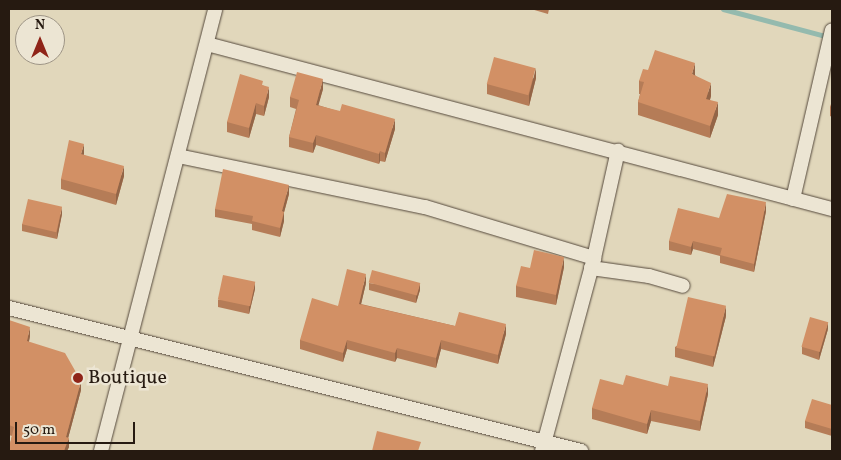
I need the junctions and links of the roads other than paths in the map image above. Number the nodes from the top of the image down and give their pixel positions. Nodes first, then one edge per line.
1 (215, 9) edge
2 (832, 30) edge
3 (207, 44) junction
4 (618, 151) junction
5 (178, 156) junction
6 (793, 199) junction
7 (832, 209) edge
8 (593, 263) junction
9 (683, 286) dead end
10 (9, 308) edge
11 (131, 339) junction
12 (543, 446) edge
13 (101, 451) edge
14 (581, 451) edge

1 - 3 street
2 - 6 street
3 - 4 street
3 - 5 street
4 - 6 street
4 - 8 street
5 - 8 street
5 - 11 street
6 - 7 street
8 - 9 street
8 - 12 street
10 - 11 street
11 - 12 street
11 - 13 street
12 - 14 street

